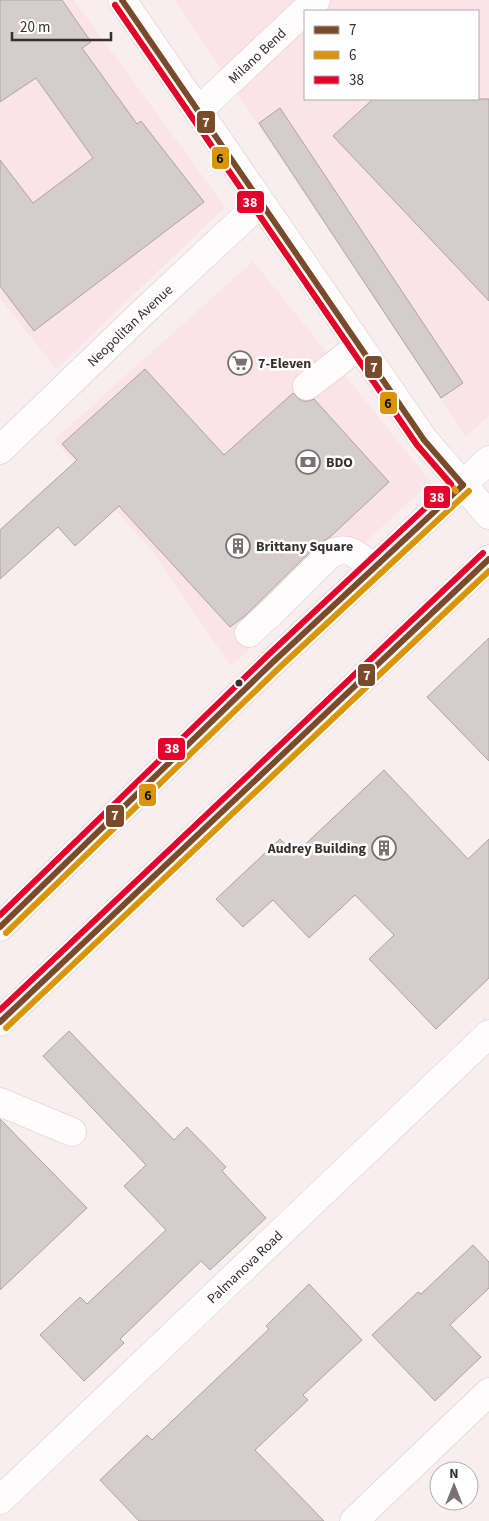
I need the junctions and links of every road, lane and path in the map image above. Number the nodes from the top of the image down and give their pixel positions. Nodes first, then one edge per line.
1 (122, 0) edge
2 (316, 0) edge
3 (305, 10) edge
4 (304, 11) edge
5 (198, 111) junction
6 (260, 203) junction
7 (359, 346) junction
8 (307, 386) dead end
9 (0, 450) edge
10 (489, 460) edge
11 (463, 484) junction
12 (489, 515) edge
13 (489, 559) edge
14 (373, 568) junction
15 (273, 662) junction
16 (0, 927) edge
17 (0, 1022) edge
18 (489, 1034) edge
19 (0, 1102) edge
20 (72, 1132) dead end
21 (489, 1392) edge
22 (0, 1500) edge
23 (354, 1521) edge

1 - 5 main road
2 - 3 main road, Milano Bend
4 - 5 main road, Milano Bend
5 - 6 main road
6 - 7 main road
6 - 9 main road, Neopolitan Avenue
7 - 8 main road
7 - 11 main road
10 - 11 main road
11 - 12 main road
11 - 14 main road
13 - 17 main road
14 - 15 main road
14 - 15 main road
15 - 16 main road
18 - 22 main road, Palmanova Road
19 - 20 main road
21 - 23 main road

